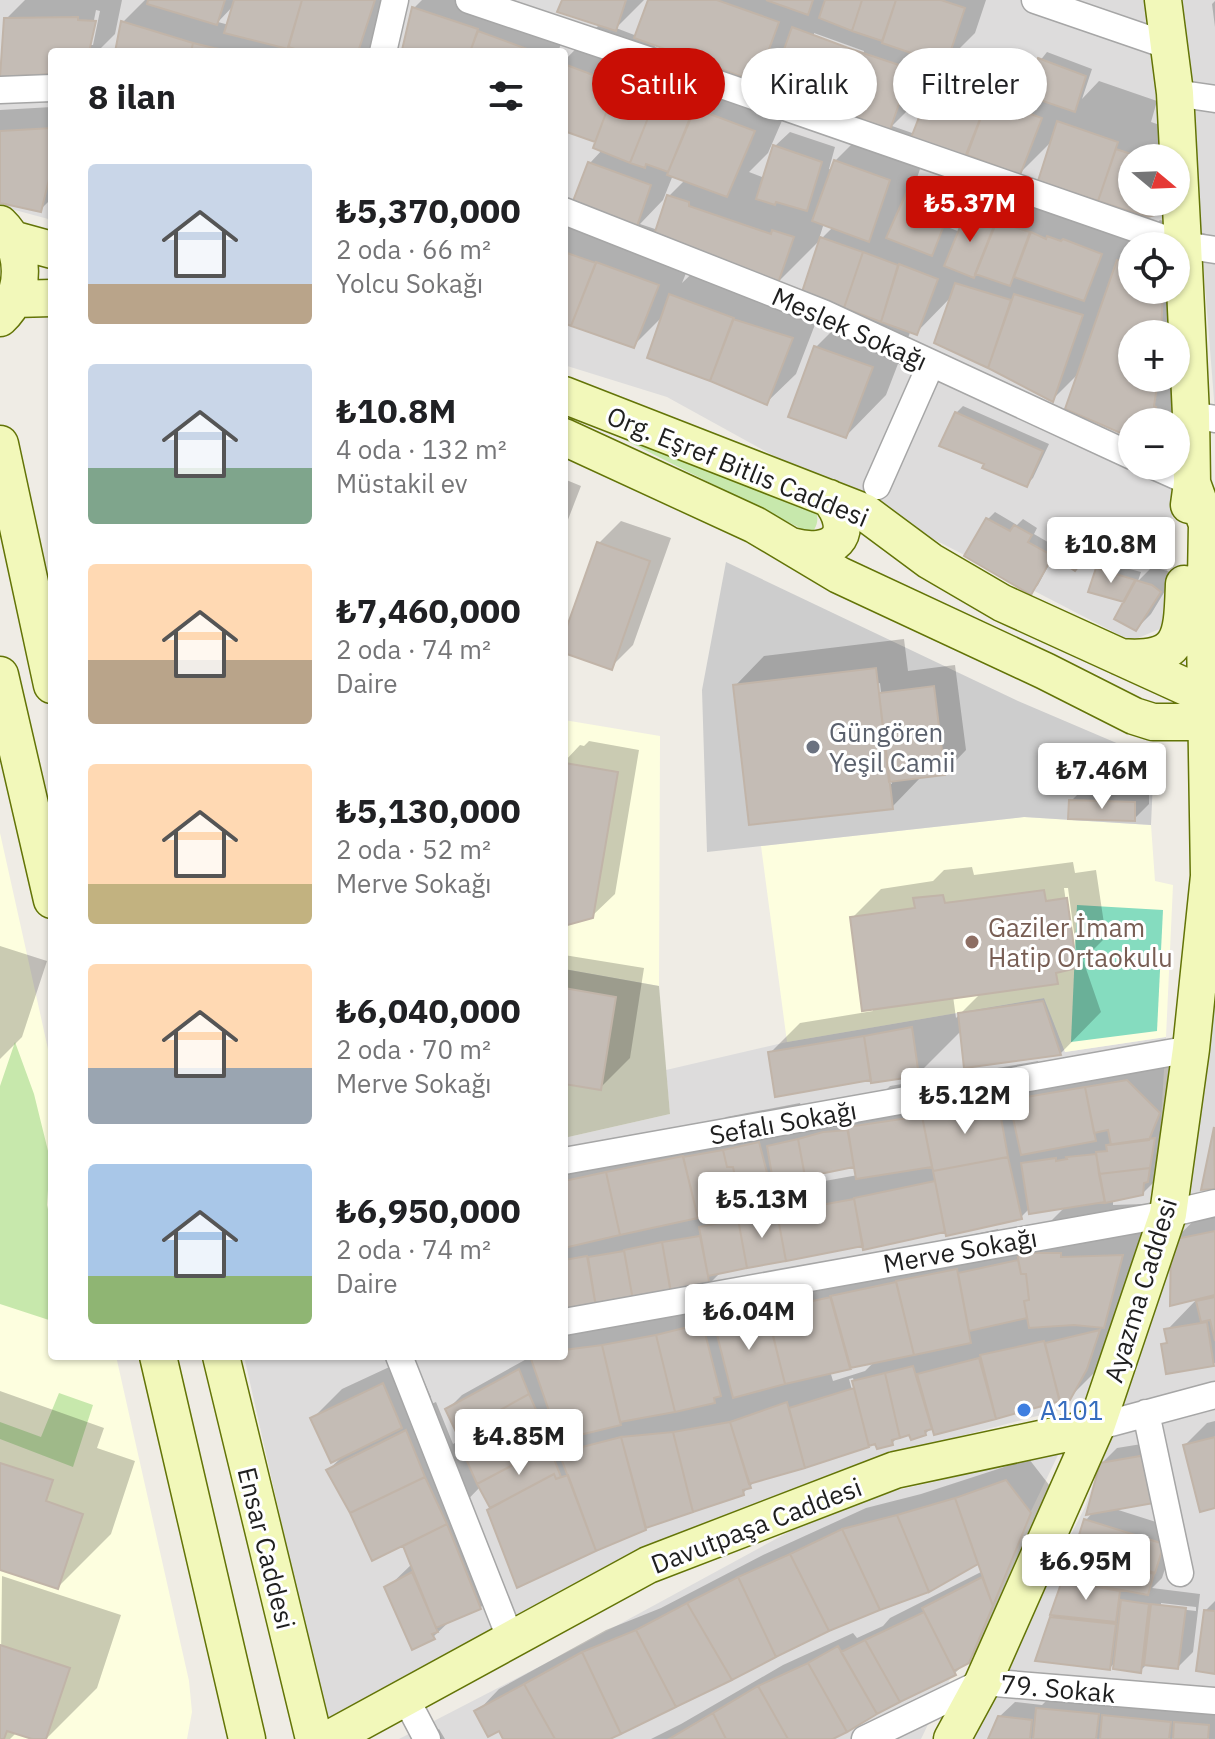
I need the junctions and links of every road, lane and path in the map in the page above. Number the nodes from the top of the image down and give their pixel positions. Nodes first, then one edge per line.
1 (395, 0) edge
2 (469, 0) edge
3 (1035, 0) edge
4 (1163, 0) edge
5 (1169, 46) junction
6 (384, 48) edge
7 (48, 88) edge
8 (0, 90) edge
9 (1175, 93) junction
10 (1215, 99) edge
11 (568, 213) edge
12 (6, 231) edge
13 (1199, 247) edge
14 (48, 248) edge
15 (48, 300) edge
16 (4, 316) edge
17 (931, 364) junction
18 (568, 397) edge
19 (1203, 417) edge
20 (568, 439) edge
21 (0, 444) edge
22 (1118, 450) edge
23 (1185, 480) edge
24 (1192, 483) junction
25 (877, 486) dead end
26 (829, 498) junction
27 (791, 546) junction
28 (1210, 634) edge
29 (1117, 657) junction
30 (48, 666) edge
31 (0, 675) edge
32 (48, 701) edge
33 (1206, 704) junction
34 (8, 710) junction
35 (1212, 877) edge
36 (48, 883) edge
37 (1191, 1049) junction
38 (568, 1160) edge
39 (1215, 1203) edge
40 (1168, 1214) junction
41 (568, 1321) edge
42 (159, 1360) edge
43 (222, 1360) edge
44 (401, 1360) edge
45 (1215, 1395) edge
46 (1146, 1413) junction
47 (1096, 1427) junction
48 (1180, 1573) dead end
49 (511, 1640) junction
50 (983, 1682) junction
51 (405, 1697) junction
52 (1215, 1701) edge
53 (246, 1736) edge
54 (314, 1739) edge
55 (329, 1739) edge
56 (427, 1739) edge
57 (865, 1739) edge
58 (952, 1739) edge

1 - 6 street
2 - 13 street
3 - 5 street
4 - 5 street, Ayazma Caddesi
5 - 9 street, Ayazma Caddesi
7 - 8 street
9 - 10 street
9 - 13 street, Ayazma Caddesi
11 - 17 street, Meslek Sokağı
12 - 14 street
12 - 16 street
13 - 19 street, Ayazma Caddesi
15 - 16 street
17 - 22 street, Meslek Sokağı
17 - 25 street
18 - 26 street, Org. Eşref Bitlis Caddesi
19 - 24 street, Ayazma Caddesi
20 - 27 street, Org. Eşref Bitlis Caddesi
21 - 30 street
23 - 24 street
24 - 28 street, Ayazma Caddesi
24 - 29 street, Ayazma Caddesi
26 - 27 street
26 - 29 street, Org. Eşref Bitlis Caddesi
27 - 33 street, Org. Eşref Bitlis Caddesi
28 - 33 street, Ayazma Caddesi
29 - 33 street, Org. Eşref Bitlis Caddesi
31 - 34 street
32 - 34 street
33 - 35 street, Ayazma Caddesi
34 - 36 street
35 - 37 street, Ayazma Caddesi
37 - 38 street, Sefalı Sokağı
37 - 40 street, Ayazma Caddesi
39 - 40 street, Merve Sokağı
40 - 41 street, Merve Sokağı
40 - 47 street, Ayazma Caddesi
42 - 53 street
43 - 54 street, Ensar Caddesi
44 - 49 street
45 - 46 street, Davutpaşa Caddesi
46 - 47 street, Davutpaşa Caddesi
46 - 48 street
47 - 49 street, Davutpaşa Caddesi
47 - 50 street, Ayazma Caddesi
49 - 51 street, Davutpaşa Caddesi
50 - 52 street, 79. Sokak
50 - 57 street, 79. Sokak
50 - 58 street, Ayazma Caddesi
51 - 55 street, Davutpaşa Caddesi
51 - 56 street

